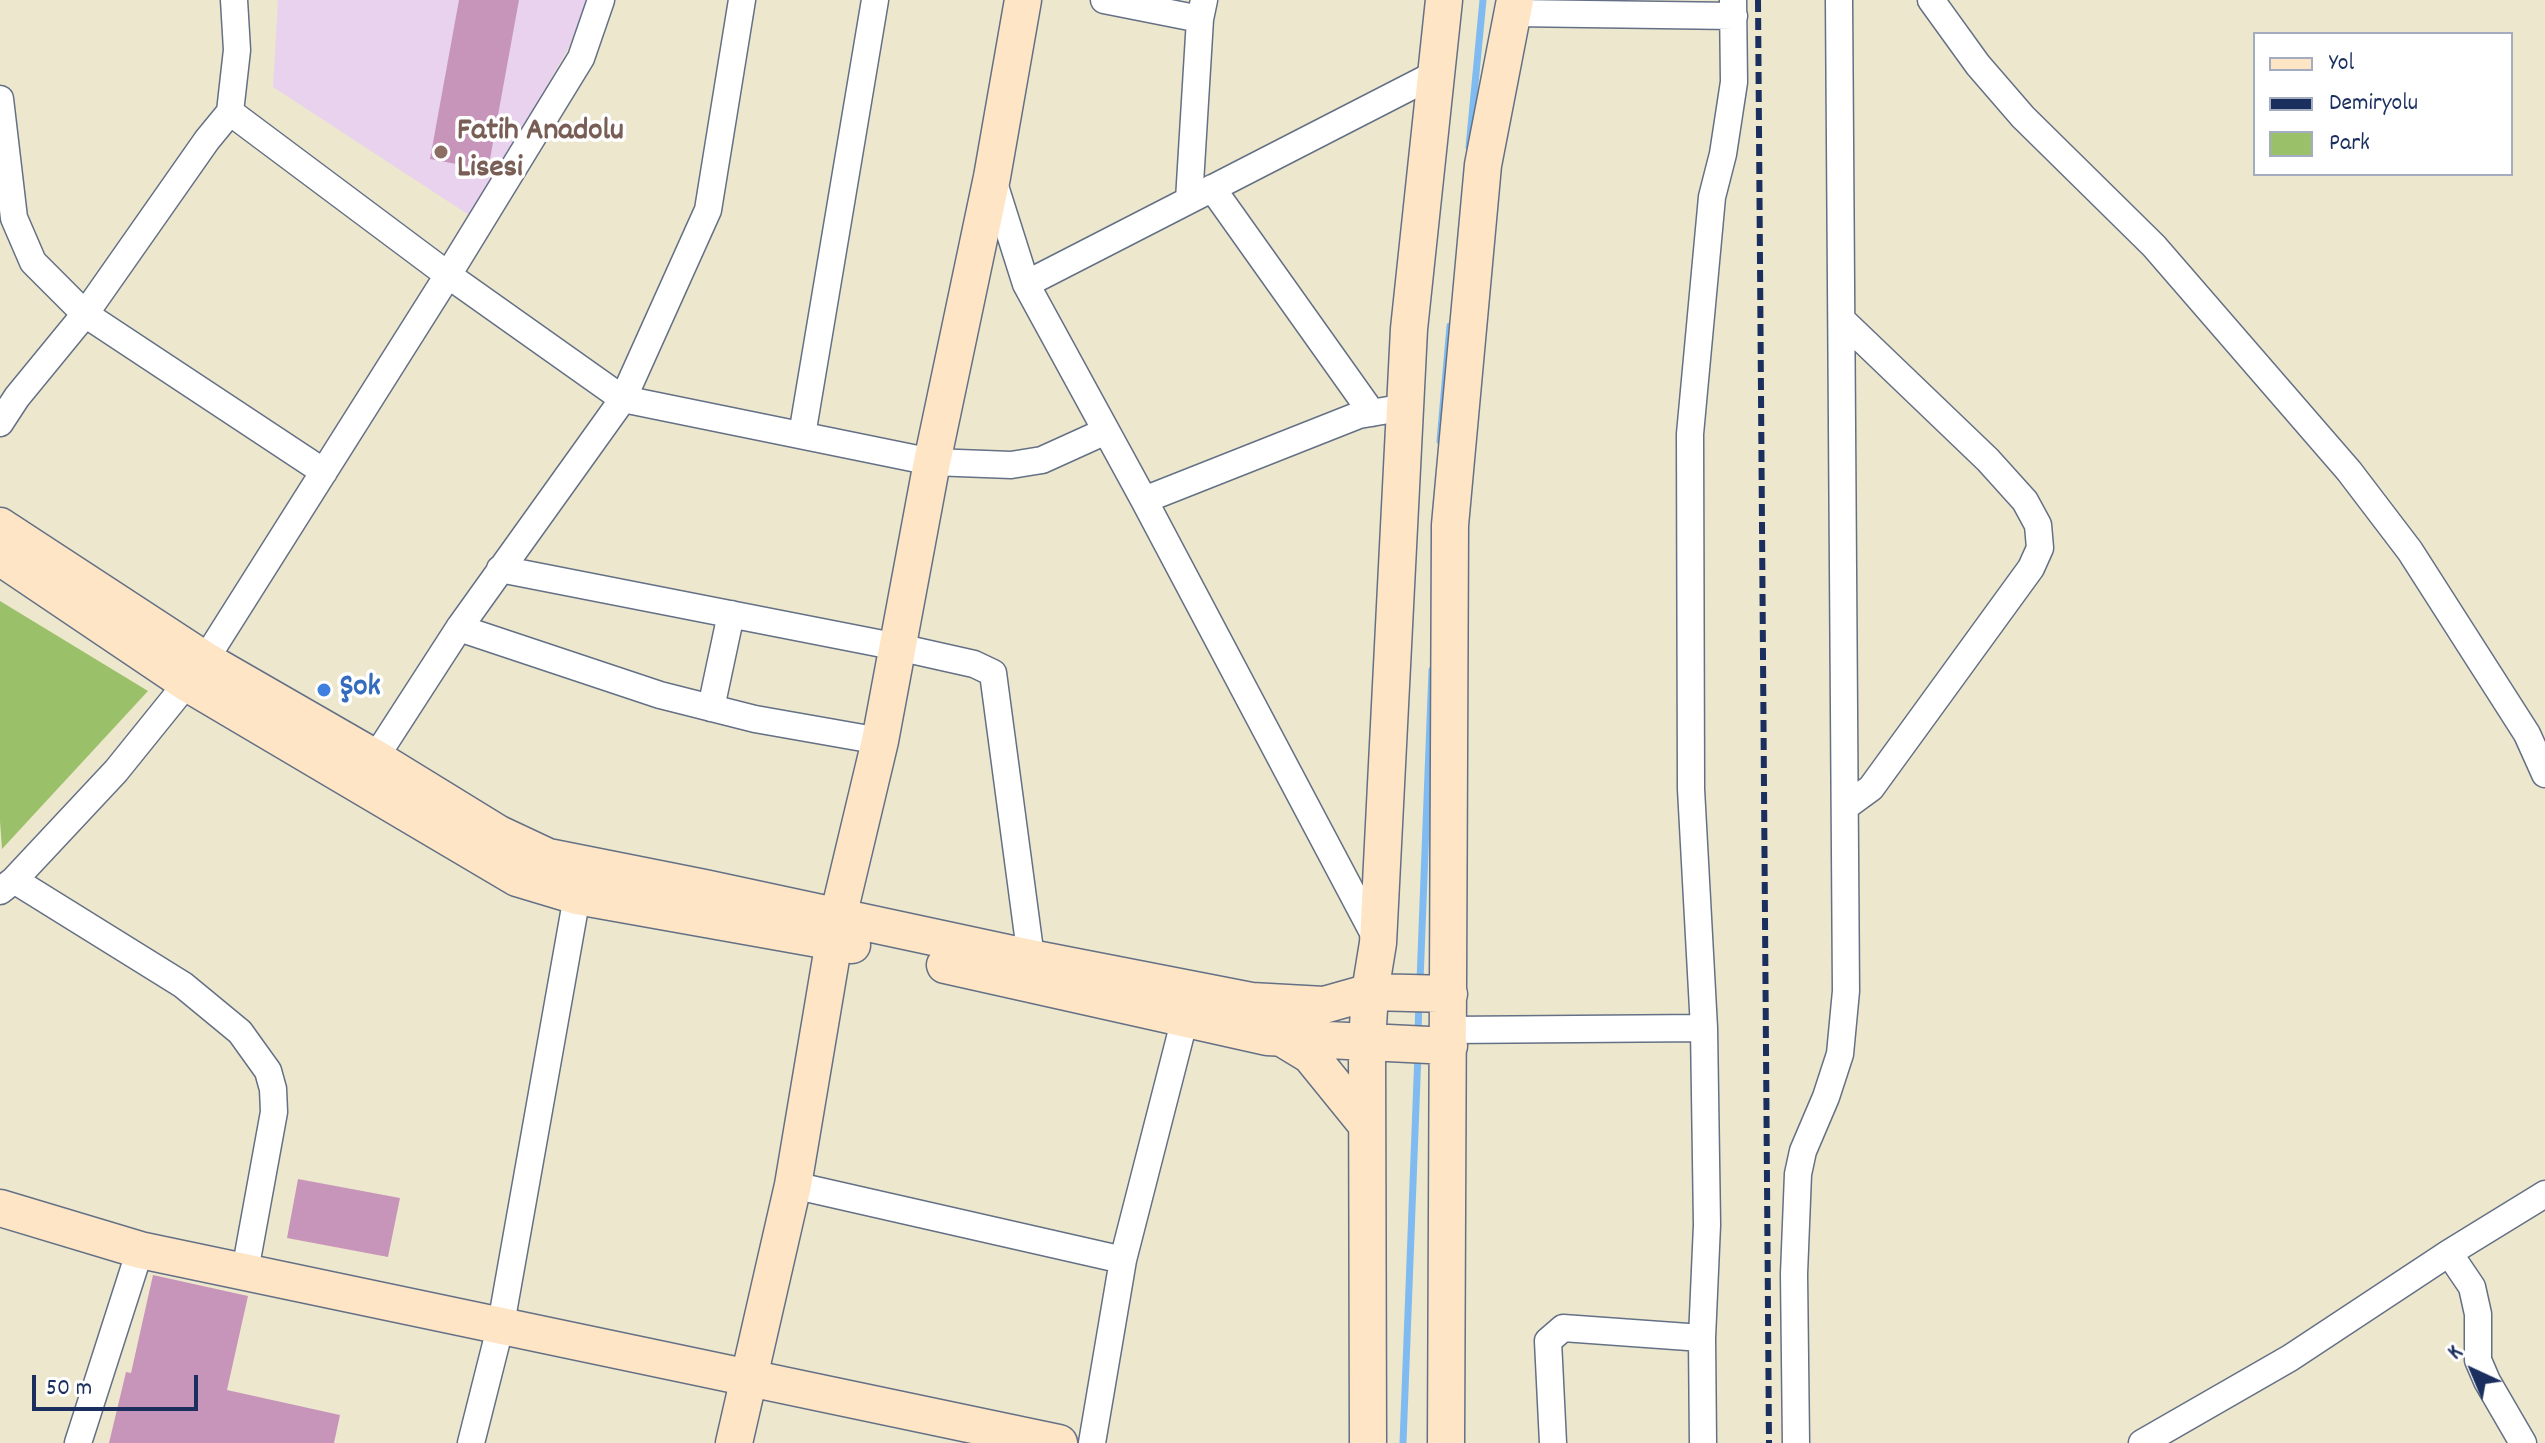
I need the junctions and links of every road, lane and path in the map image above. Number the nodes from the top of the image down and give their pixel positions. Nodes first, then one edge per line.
1 (234, 0) edge
2 (601, 0) edge
3 (742, 0) edge
4 (875, 0) edge
5 (1023, 0) edge
6 (1104, 0) edge
7 (1444, 0) edge
8 (1839, 0) edge
9 (1931, 0) edge
10 (1514, 7) edge
11 (1734, 8) edge
12 (1202, 10) edge
13 (1437, 73) junction
14 (0, 99) edge
15 (230, 112) junction
16 (992, 177) junction
17 (1200, 194) junction
18 (448, 275) junction
19 (1026, 284) junction
20 (85, 314) junction
21 (1842, 320) junction
22 (623, 399) junction
23 (1389, 410) junction
24 (0, 423) edge
25 (1106, 431) junction
26 (802, 435) junction
27 (932, 462) junction
28 (324, 472) junction
29 (1144, 500) junction
30 (0, 526) edge
31 (0, 557) edge
32 (500, 569) junction
33 (731, 614) junction
34 (459, 628) junction
35 (898, 647) junction
36 (196, 672) junction
37 (711, 708) junction
38 (880, 741) junction
39 (367, 772) junction
40 (2545, 774) edge
41 (1845, 807) junction
42 (7, 885) edge
43 (577, 896) junction
44 (836, 929) junction
45 (1378, 943) junction
46 (1031, 958) junction
47 (1379, 992) junction
48 (1440, 994) junction
49 (1185, 1018) junction
50 (1704, 1028) junction
51 (1282, 1038) junction
52 (1443, 1040) junction
53 (1376, 1044) junction
54 (1366, 1124) junction
55 (793, 1185) junction
56 (2545, 1194) edge
57 (0, 1208) edge
58 (140, 1250) junction
59 (2449, 1253) junction
60 (1123, 1260) junction
61 (245, 1271) junction
62 (501, 1324) junction
63 (1702, 1338) junction
64 (750, 1377) junction
65 (1368, 1432) edge
66 (1046, 1442) edge
67 (78, 1443) edge
68 (471, 1443) edge
69 (734, 1443) edge
70 (1092, 1443) edge
71 (1339, 1443) edge
72 (1446, 1443) edge
73 (1553, 1443) edge
74 (1703, 1443) edge
75 (1796, 1443) edge
76 (2142, 1443) edge
77 (2523, 1443) edge

1 - 15 street
2 - 18 street
3 - 22 street
4 - 26 street
5 - 16 street
6 - 12 street
7 - 13 street
8 - 21 street
9 - 40 street
10 - 11 street
10 - 48 street
11 - 50 street
12 - 17 street
13 - 17 street
13 - 23 street
14 - 20 street
15 - 18 street
15 - 20 street
16 - 19 street
16 - 27 street
17 - 19 street
17 - 23 street
18 - 22 street
18 - 28 street
19 - 25 street
20 - 24 street
20 - 28 street
21 - 41 street
21 - 41 street
22 - 26 street
22 - 32 street
23 - 29 street
23 - 45 street
25 - 27 street
25 - 29 street
26 - 27 street
27 - 35 street
28 - 36 street
29 - 45 street
30 - 36 street
31 - 36 street
32 - 33 street
32 - 34 street
33 - 35 street
33 - 37 street
34 - 37 street
34 - 39 street
35 - 38 street
35 - 46 street
36 - 39 street
36 - 42 street
37 - 38 street
38 - 44 street
39 - 43 street
39 - 44 street
41 - 75 street
42 - 61 street
43 - 44 street
43 - 62 street
44 - 46 street
44 - 49 street
44 - 55 street
45 - 47 street
46 - 47 street
47 - 48 street
47 - 53 street
48 - 52 street
49 - 51 street
49 - 60 street
50 - 52 street
50 - 63 street
51 - 53 street
51 - 54 street
52 - 53 street
52 - 72 street
53 - 54 street
54 - 65 street
55 - 60 street
55 - 64 street
56 - 59 street
57 - 58 street
58 - 61 street
58 - 67 street
59 - 76 street
59 - 77 street
60 - 70 street
61 - 62 street
62 - 64 street
62 - 68 street
63 - 73 street
63 - 74 street
64 - 66 street
64 - 69 street
65 - 71 street

